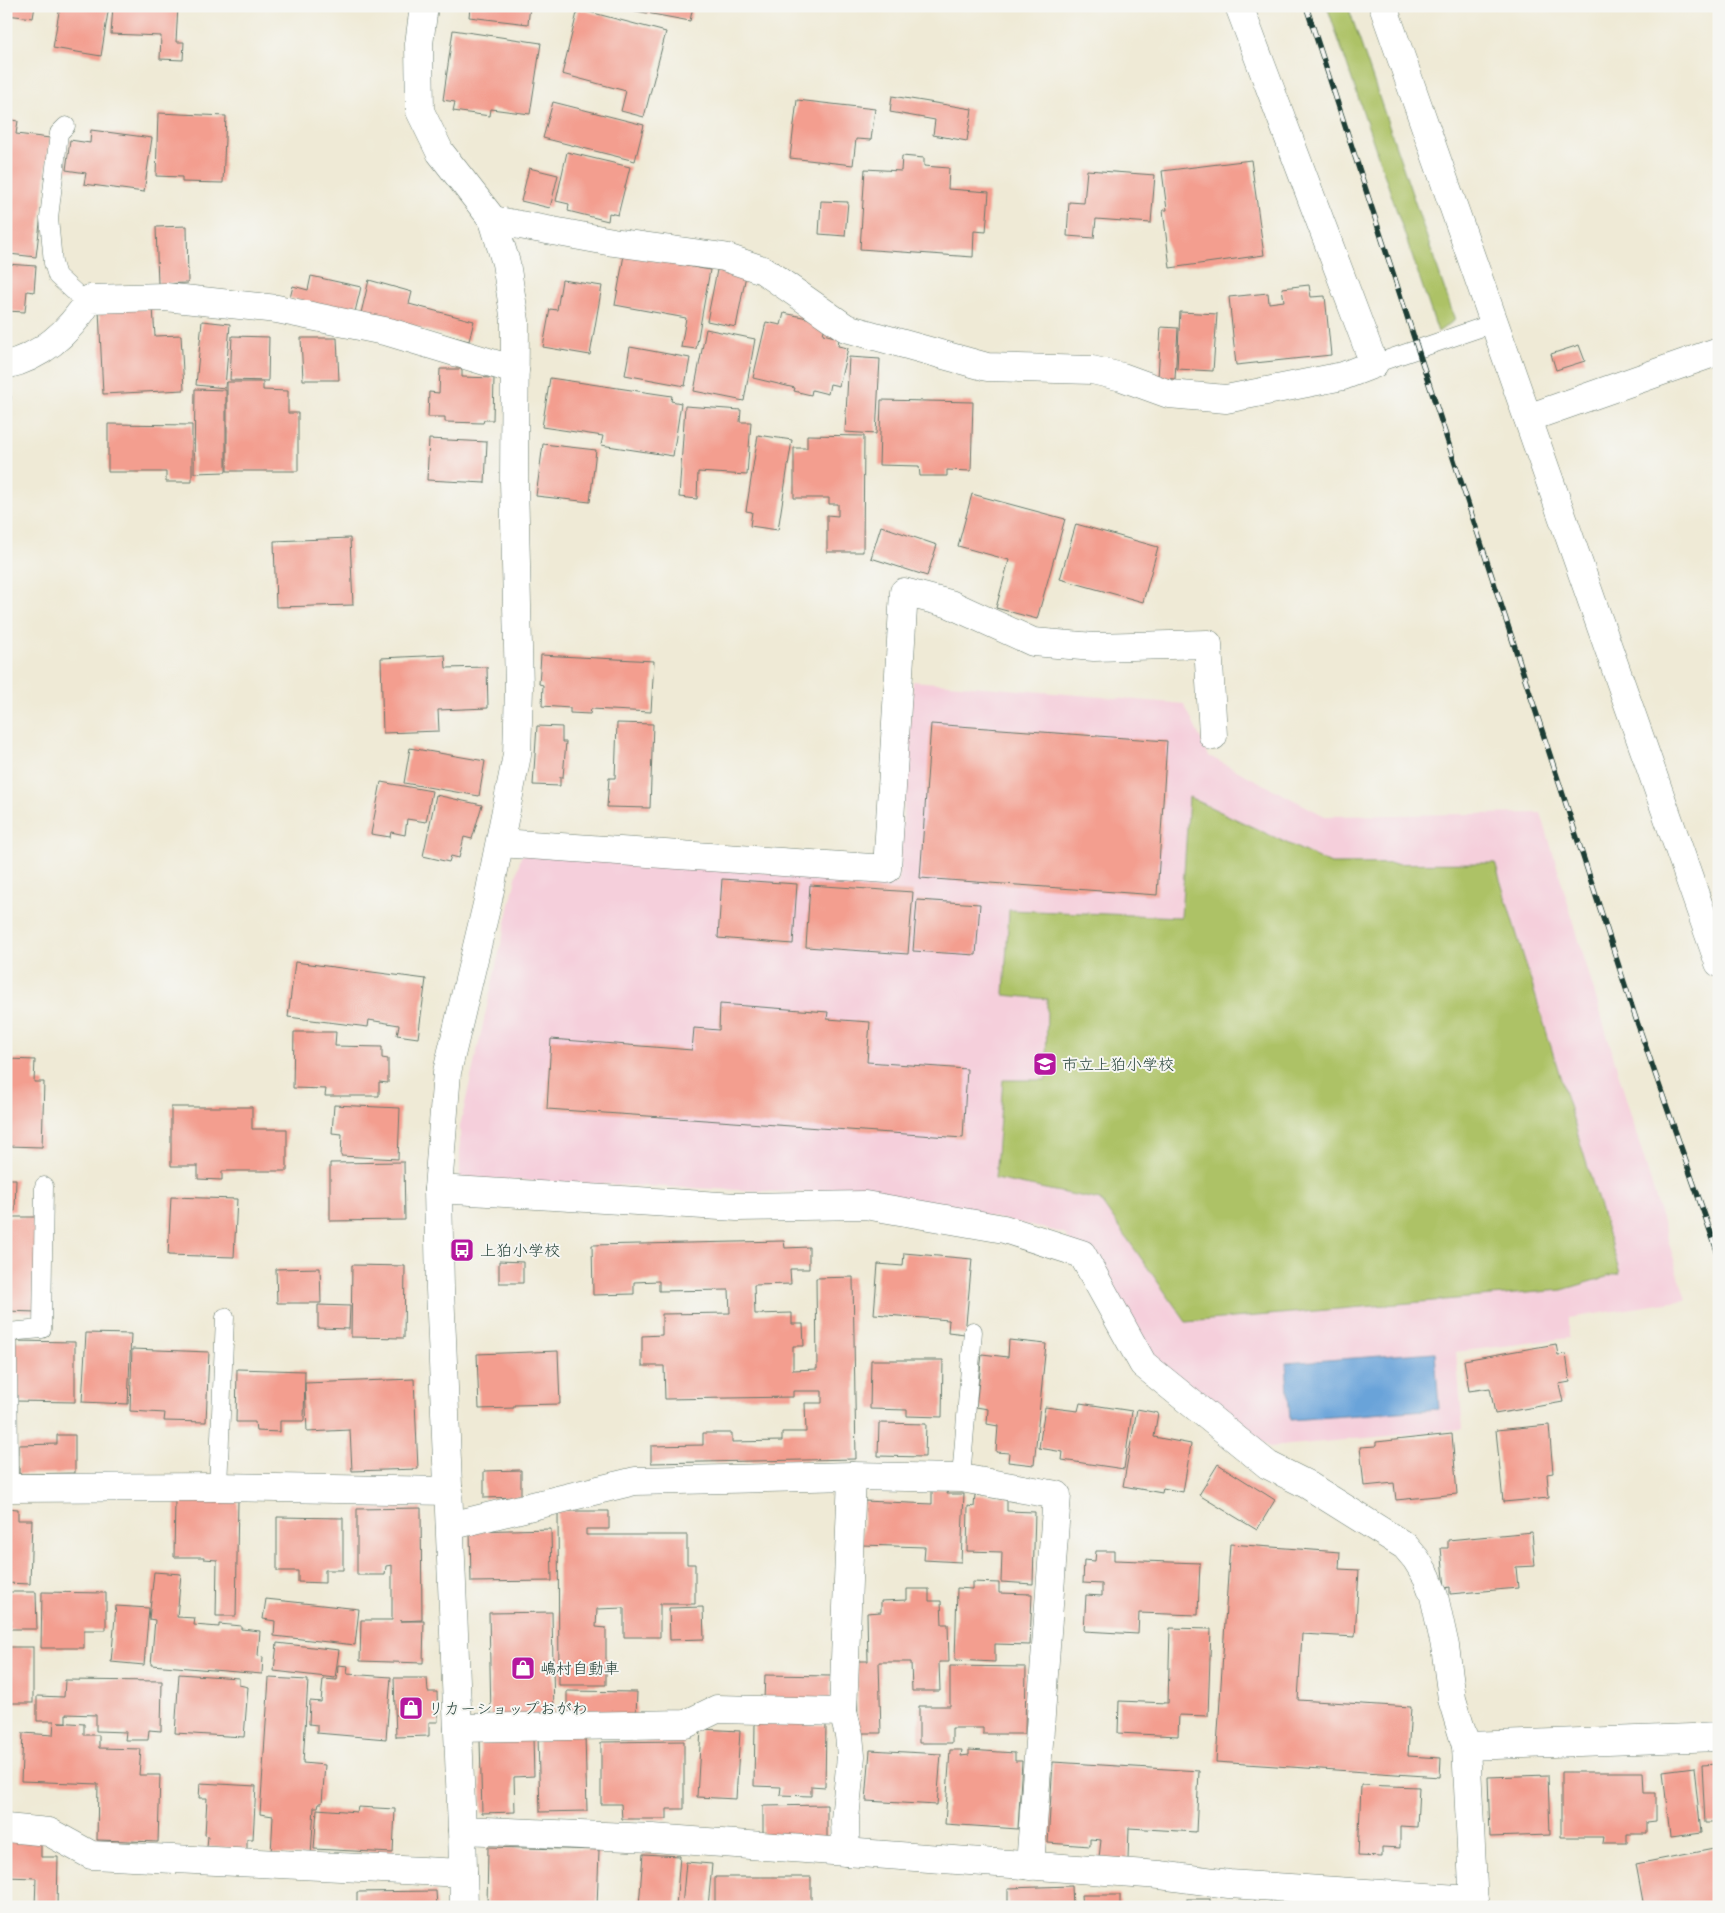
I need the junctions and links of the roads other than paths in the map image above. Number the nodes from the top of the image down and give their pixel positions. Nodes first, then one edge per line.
1 (424, 6) edge
2 (1239, 6) edge
3 (1383, 6) edge
4 (66, 126) dead end
5 (493, 220) junction
6 (90, 299) junction
7 (1494, 324) junction
8 (1719, 351) edge
9 (1374, 364) junction
10 (6, 365) edge
11 (515, 370) junction
12 (1528, 418) junction
13 (1212, 736) dead end
14 (500, 843) junction
15 (1719, 963) edge
16 (44, 1186) dead end
17 (438, 1189) junction
18 (225, 1317) dead end
19 (973, 1331) dead end
20 (852, 1476) junction
21 (961, 1478) junction
22 (218, 1487) junction
23 (8, 1488) edge
24 (449, 1491) junction
25 (450, 1526) junction
26 (843, 1712) junction
27 (458, 1728) junction
28 (1719, 1737) edge
29 (1466, 1746) junction
30 (6, 1828) edge
31 (462, 1830) junction
32 (846, 1852) junction
33 (1030, 1866) junction
34 (463, 1873) junction
35 (1230, 1896) edge
36 (1474, 1903) edge
37 (464, 1907) edge

1 - 5 street
2 - 9 street
3 - 7 street
4 - 6 lane
5 - 9 street
5 - 11 street
6 - 10 street
6 - 11 street
7 - 9 lane
7 - 12 street
8 - 12 street
11 - 14 street
12 - 15 street
13 - 14 street
14 - 17 street
16 - 23 lane
17 - 24 street
17 - 29 street
18 - 22 lane
19 - 21 lane
20 - 21 street
20 - 25 street
20 - 26 street
21 - 33 street
22 - 23 street
22 - 24 street
24 - 25 street
25 - 27 street
26 - 27 street
26 - 32 street
27 - 31 street
28 - 29 street
29 - 36 street
30 - 34 street
31 - 32 street
31 - 34 street
32 - 33 street
33 - 35 street
34 - 37 street
35 - 36 street

